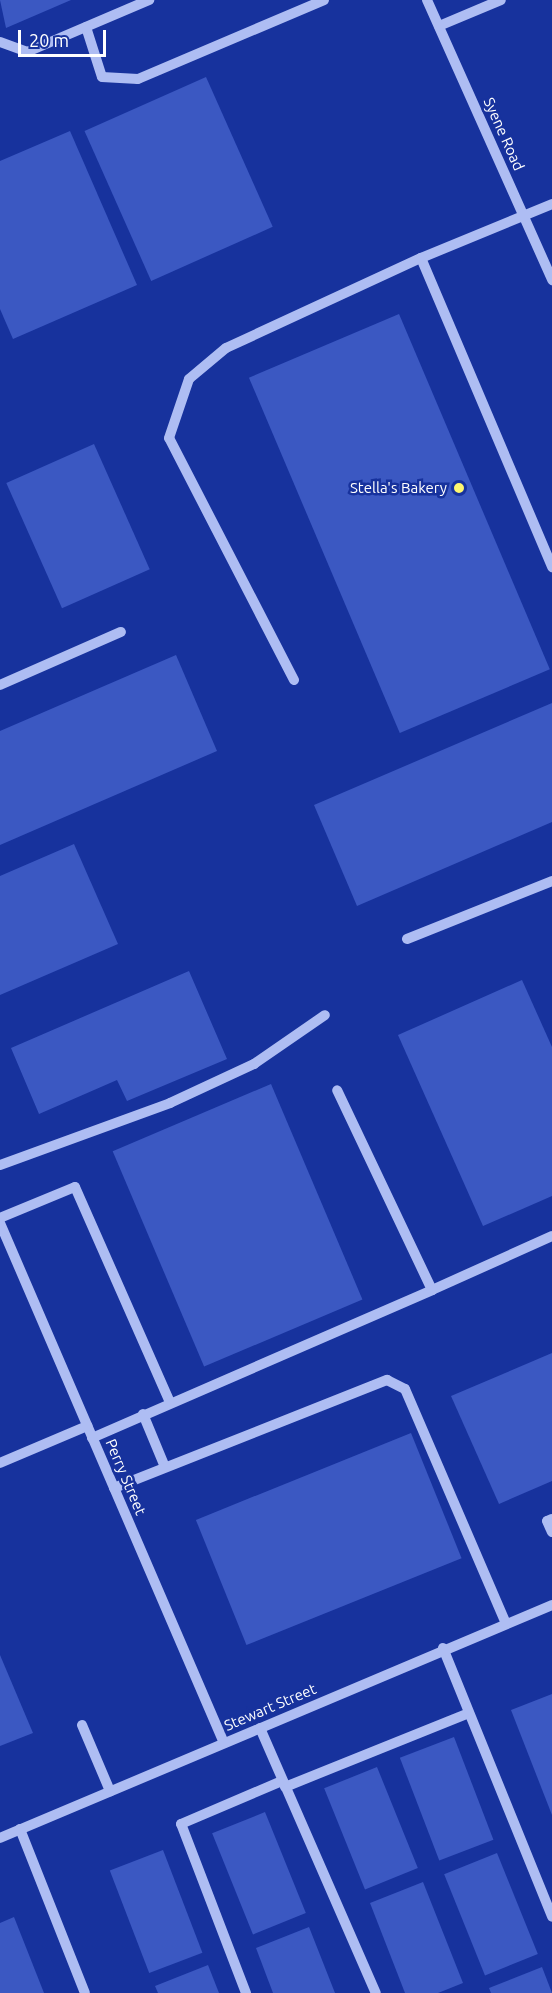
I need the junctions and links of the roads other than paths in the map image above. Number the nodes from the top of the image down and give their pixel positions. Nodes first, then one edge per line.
1 (149, 0) edge
2 (324, 0) edge
3 (427, 0) edge
4 (501, 0) edge
5 (439, 26) junction
6 (86, 27) junction
7 (0, 42) edge
8 (552, 204) edge
9 (524, 216) junction
10 (421, 258) junction
11 (552, 280) edge
12 (552, 567) edge
13 (121, 632) dead end
14 (294, 680) dead end
15 (0, 685) edge
16 (552, 881) edge
17 (407, 939) dead end
18 (325, 1016) dead end
19 (337, 1090) dead end
20 (0, 1165) edge
21 (0, 1218) edge
22 (0, 1223) edge
23 (552, 1236) edge
24 (432, 1290) junction
25 (170, 1402) junction
26 (143, 1414) junction
27 (87, 1426) junction
28 (92, 1438) junction
29 (0, 1463) edge
30 (165, 1467) junction
31 (114, 1488) junction
32 (552, 1519) edge
33 (552, 1532) edge
34 (552, 1605) edge
35 (506, 1623) junction
36 (443, 1648) junction
37 (469, 1713) junction
38 (82, 1725) dead end
39 (260, 1728) junction
40 (224, 1743) junction
41 (283, 1784) junction
42 (110, 1791) junction
43 (20, 1830) junction
44 (0, 1838) edge
45 (552, 1917) edge
46 (86, 1993) edge
47 (246, 1993) edge
48 (376, 1993) edge

1 - 6 street
2 - 6 street
3 - 5 street, Syene Road
4 - 5 street
5 - 9 street, Syene Road
6 - 7 street
8 - 9 street
9 - 10 street
9 - 11 street, Syene Road
10 - 12 street
10 - 14 street
13 - 15 street
16 - 17 street
18 - 20 street
19 - 24 street
21 - 25 street
22 - 27 street, Perry Street
23 - 24 street
24 - 25 street
25 - 26 street
26 - 28 street
26 - 30 street
27 - 28 street, Perry Street
27 - 29 street
28 - 31 street, Perry Street
30 - 31 street
30 - 35 street
31 - 40 street, Perry Street
32 - 33 street
34 - 35 street, Stewart Street
35 - 36 street, Stewart Street
36 - 37 street
36 - 39 street, Stewart Street
37 - 41 street
37 - 45 street
38 - 42 street
39 - 40 street, Stewart Street
39 - 41 street
40 - 42 street, Stewart Street
41 - 47 street
41 - 48 street
42 - 43 street, Stewart Street
43 - 44 street, Stewart Street
43 - 46 street

